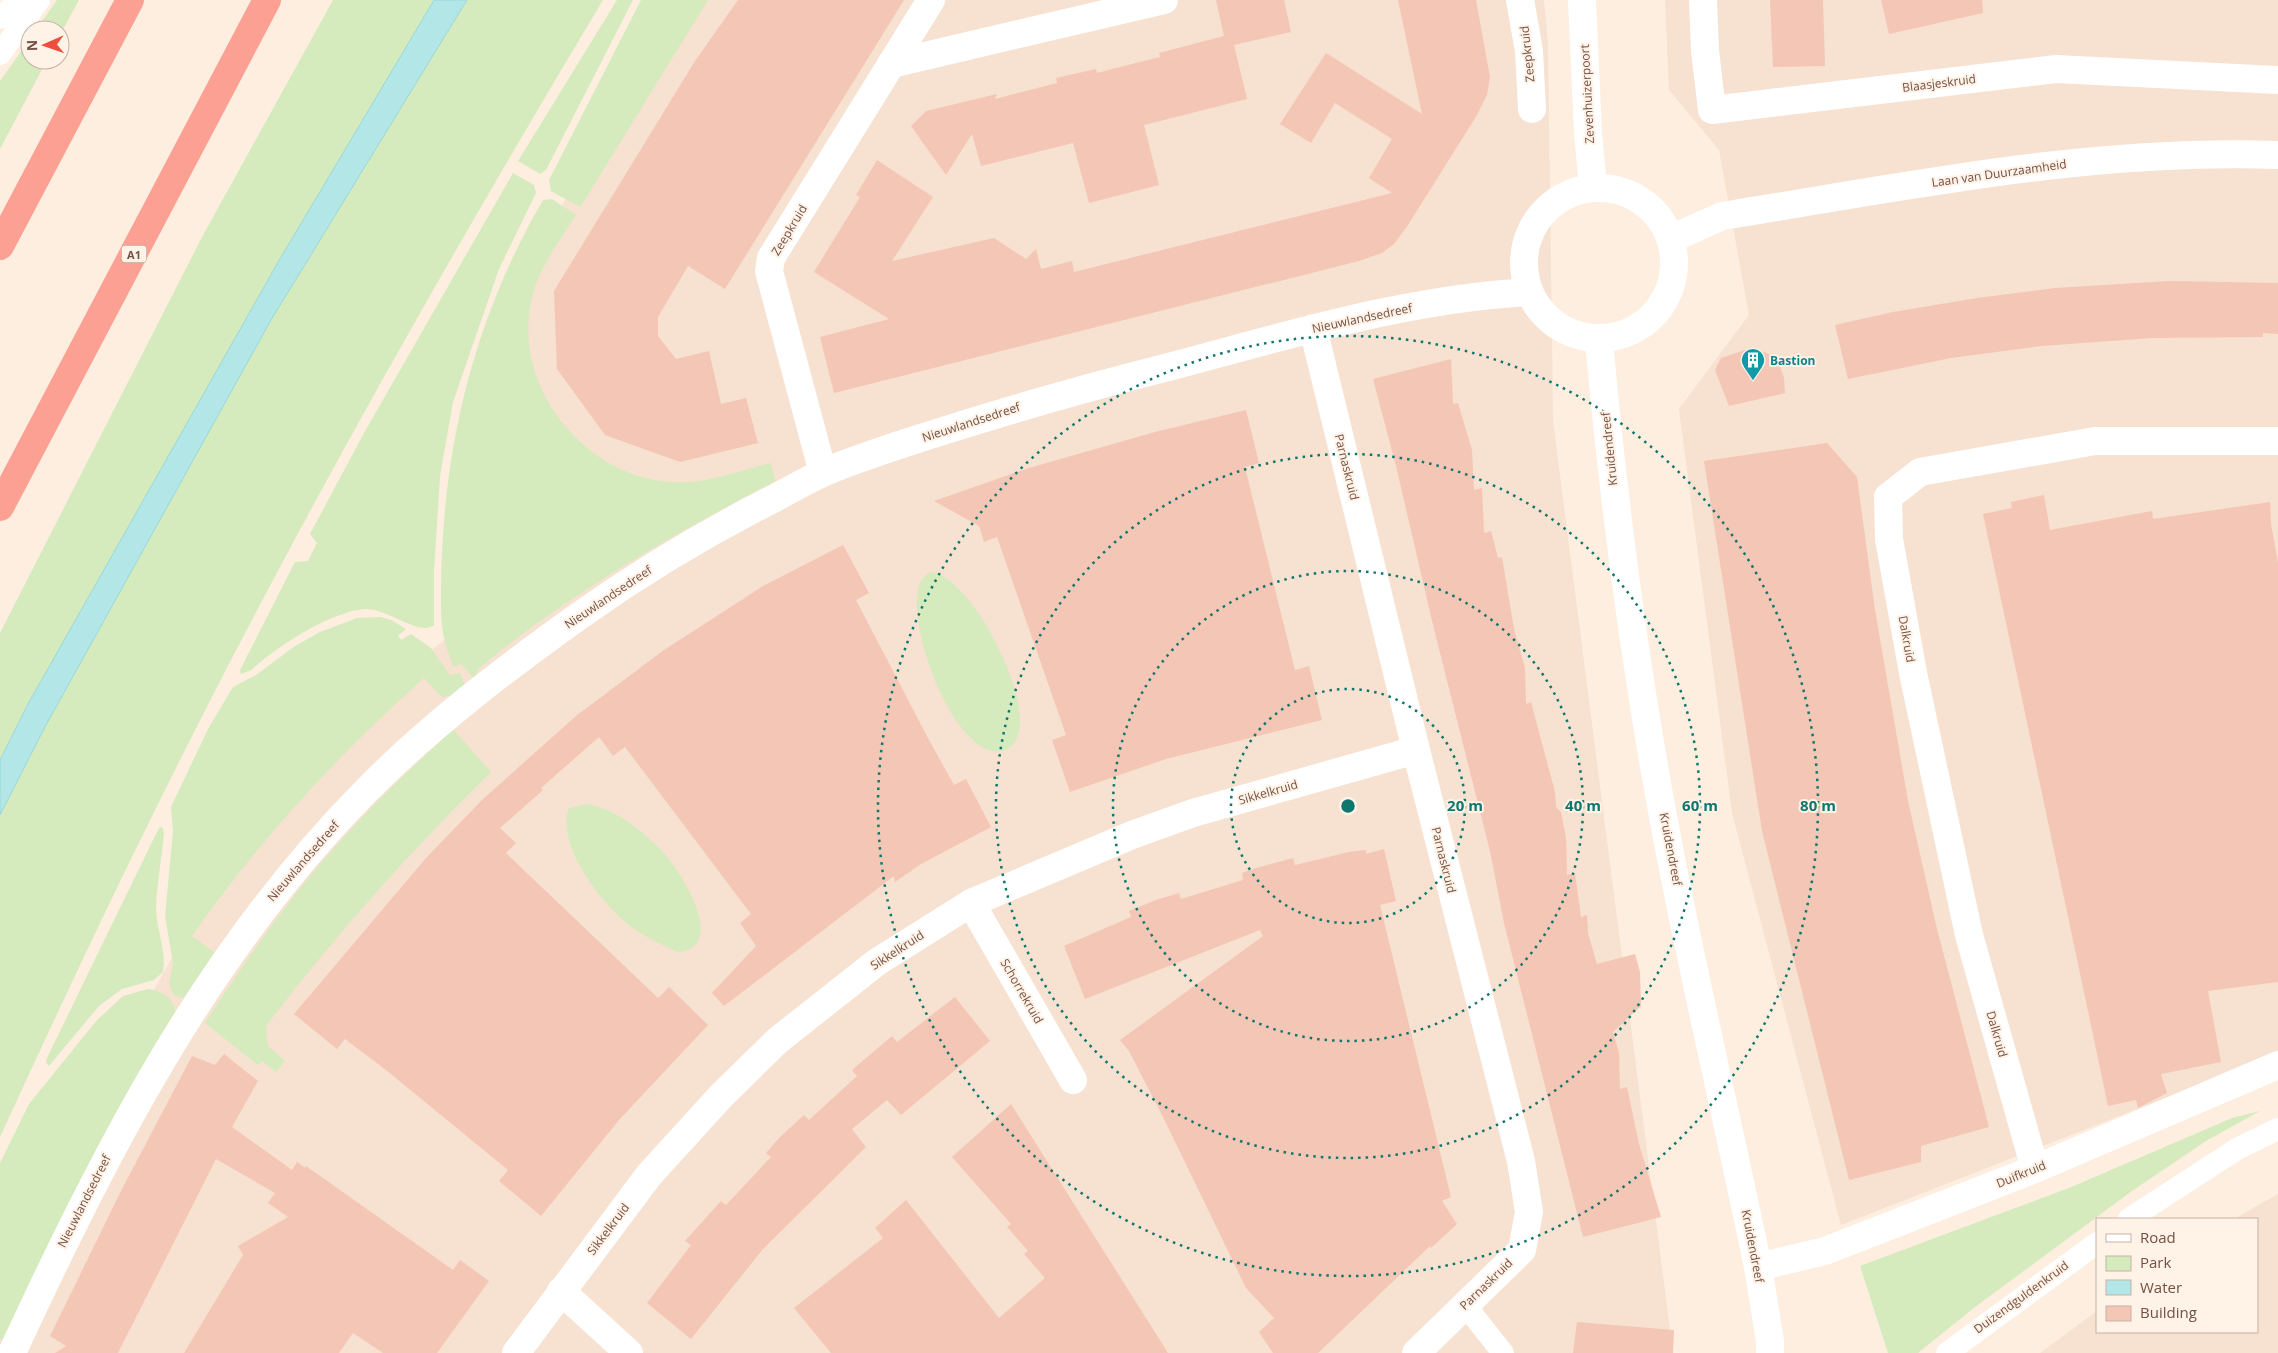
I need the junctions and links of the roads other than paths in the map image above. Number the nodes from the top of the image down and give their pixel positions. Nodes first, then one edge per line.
1 (20, 0) edge
2 (39, 0) edge
3 (130, 0) edge
4 (267, 0) edge
5 (930, 0) edge
6 (1164, 0) edge
7 (1520, 0) edge
8 (1582, 0) edge
9 (1703, 0) edge
10 (0, 18) edge
11 (0, 54) edge
12 (892, 64) junction
13 (2278, 80) edge
14 (1532, 109) dead end
15 (2278, 154) edge
16 (1593, 187) junction
17 (1671, 239) junction
18 (0, 246) edge
19 (1529, 292) junction
20 (1313, 328) junction
21 (1599, 341) junction
22 (2278, 441) edge
23 (823, 473) junction
24 (0, 507) edge
25 (1416, 750) junction
26 (971, 903) junction
27 (2278, 1066) edge
28 (1074, 1080) dead end
29 (2278, 1129) edge
30 (2035, 1169) junction
31 (2131, 1218) edge
32 (2096, 1243) edge
33 (1758, 1267) junction
34 (561, 1291) junction
35 (1465, 1305) junction
36 (12, 1353) edge
37 (516, 1353) edge
38 (629, 1353) edge
39 (1416, 1353) edge
40 (1503, 1353) edge
41 (1770, 1353) edge
42 (1947, 1353) edge

1 - 10 lane
2 - 11 lane
3 - 18 highway
4 - 24 highway, A1
5 - 12 street, Zeepkruid
6 - 12 street
7 - 14 street, Zeepkruid
8 - 16 street, Zevenhuizerpoort
9 - 13 street, Blaasjeskruid
12 - 23 street, Zeepkruid
15 - 17 street, Laan van Duurzaamheid
16 - 17 street
16 - 19 street
17 - 21 street
19 - 20 street, Nieuwlandsedreef
19 - 21 street
20 - 23 street, Nieuwlandsedreef
20 - 25 street, Parnaskruid
21 - 33 street, Kruidendreef
22 - 30 street, Dalkruid
23 - 36 street, Nieuwlandsedreef
25 - 26 street, Sikkelkruid
25 - 35 street, Parnaskruid
26 - 28 street, Schorrekruid
26 - 34 street, Sikkelkruid
27 - 30 street, Duifkruid
29 - 31 lane
30 - 33 street, Duifkruid
32 - 42 lane, Duizendguldenkruid
33 - 41 street, Kruidendreef
34 - 37 street, Sikkelkruid
34 - 38 street
35 - 39 street, Parnaskruid
35 - 40 lane

